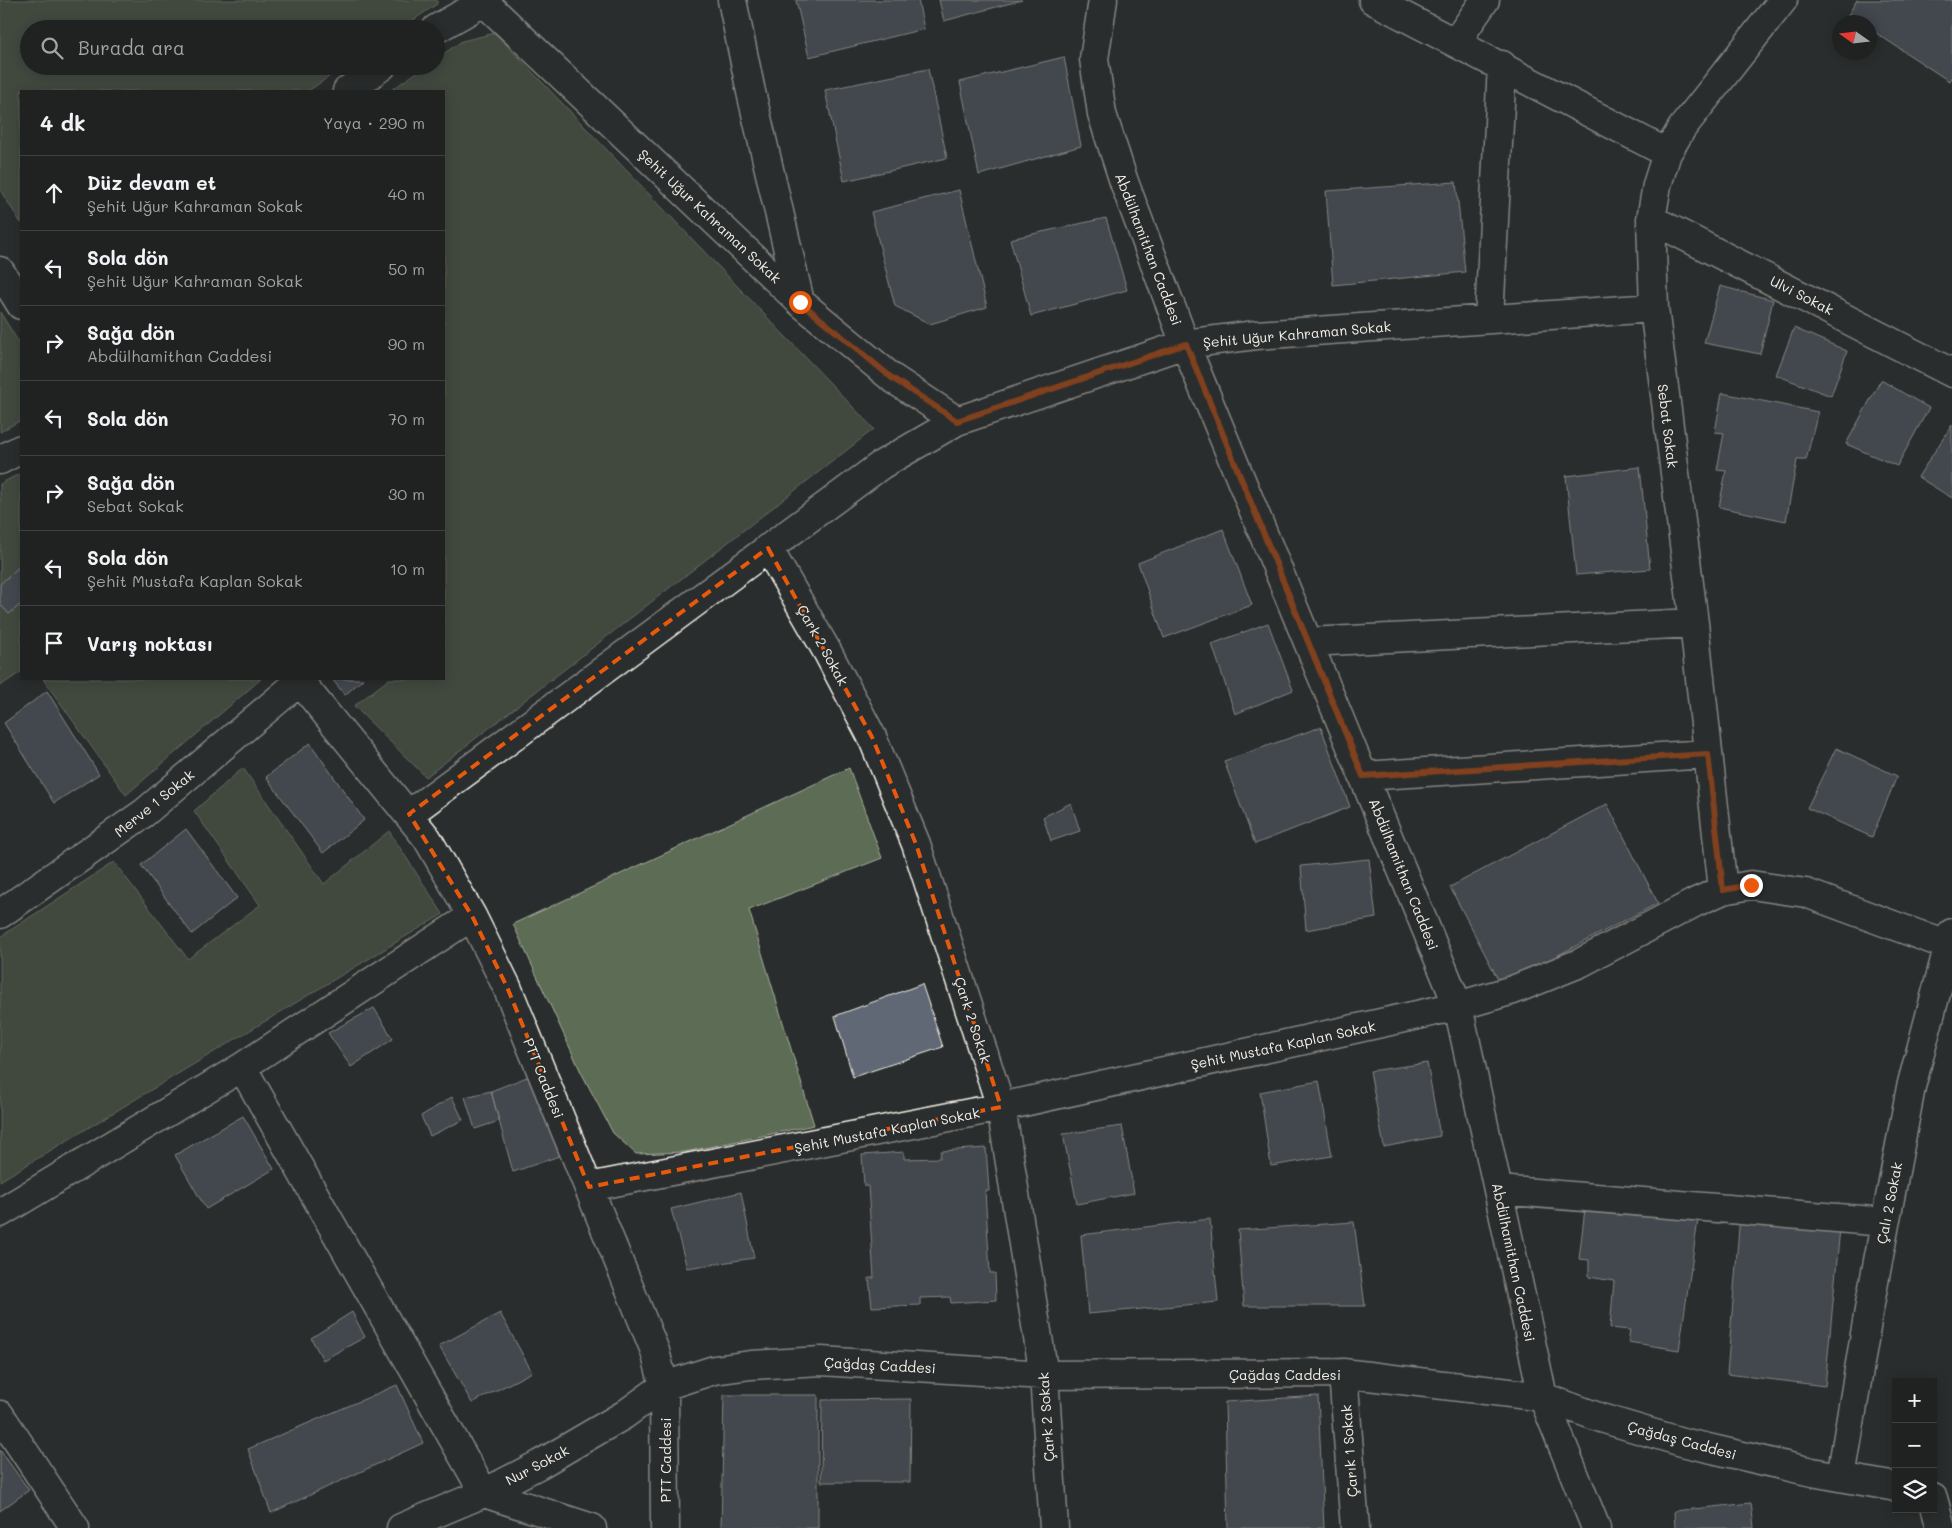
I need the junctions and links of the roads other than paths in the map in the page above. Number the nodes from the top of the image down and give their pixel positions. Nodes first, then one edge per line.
1 (484, 0) edge
2 (732, 0) edge
3 (1087, 0) edge
4 (1102, 0) edge
5 (1373, 0) edge
6 (1485, 0) edge
7 (1783, 0) edge
8 (445, 24) edge
9 (1456, 42) junction
10 (1094, 59) junction
11 (1502, 65) junction
12 (369, 75) edge
13 (348, 90) edge
14 (1667, 153) junction
15 (1651, 219) junction
16 (0, 271) edge
17 (800, 302) junction
18 (20, 303) edge
19 (1654, 308) junction
20 (1489, 319) junction
21 (1186, 344) junction
22 (1952, 373) edge
23 (957, 421) junction
24 (20, 450) edge
25 (0, 460) edge
26 (768, 548) junction
27 (1694, 623) junction
28 (1308, 642) junction
29 (299, 680) edge
30 (1708, 754) junction
31 (1363, 776) junction
32 (409, 814) junction
33 (1723, 890) junction
34 (0, 914) edge
35 (472, 916) junction
36 (1951, 942) edge
37 (1458, 1006) junction
38 (242, 1067) junction
39 (1001, 1107) junction
40 (588, 1187) junction
41 (1498, 1190) junction
42 (0, 1213) edge
43 (1885, 1222) junction
44 (1343, 1373) junction
45 (1044, 1375) junction
46 (664, 1386) junction
47 (1543, 1397) junction
48 (0, 1415) edge
49 (1841, 1477) junction
50 (1892, 1486) edge
51 (484, 1493) junction
52 (1937, 1496) edge
53 (1952, 1496) edge
54 (1937, 1512) edge
55 (75, 1528) edge
56 (401, 1528) edge
57 (592, 1528) edge
58 (664, 1528) edge
59 (1054, 1528) edge
60 (1354, 1528) edge
61 (1596, 1528) edge
62 (1941, 1528) edge

1 - 8 street
1 - 17 street, Şehit Uğur Kahraman Sokak
2 - 17 street
3 - 10 street
4 - 10 street, Abdülhamithan Caddesi
5 - 9 street
6 - 9 street
7 - 14 street, Sebat Sokak
9 - 11 street
10 - 21 street, Abdülhamithan Caddesi
11 - 14 street
11 - 20 street
12 - 13 street
14 - 15 street, Sebat Sokak
15 - 19 street, Sebat Sokak
15 - 22 street, Ulvi Sokak
16 - 18 street
17 - 23 street, Şehit Uğur Kahraman Sokak
19 - 20 street, Şehit Uğur Kahraman Sokak
19 - 27 street, Sebat Sokak
20 - 21 street, Şehit Uğur Kahraman Sokak
21 - 23 street, Şehit Uğur Kahraman Sokak
21 - 28 street, Abdülhamithan Caddesi
23 - 26 street
24 - 25 street
26 - 32 street
26 - 39 street, Çark 2 Sokak
27 - 28 street
27 - 30 street, Sebat Sokak
28 - 31 street, Abdülhamithan Caddesi
29 - 32 street, PTT Caddesi
29 - 34 street, Merve 1 Sokak
30 - 31 street
30 - 33 street, Sebat Sokak
31 - 37 street, Abdülhamithan Caddesi
32 - 35 street, PTT Caddesi
33 - 36 street, Şehit Mustafa Kaplan Sokak
33 - 37 street, Şehit Mustafa Kaplan Sokak
35 - 38 street
35 - 40 street, PTT Caddesi
36 - 43 street, Çalı 2 Sokak
37 - 39 street, Şehit Mustafa Kaplan Sokak
37 - 41 street, Abdülhamithan Caddesi
38 - 42 street
38 - 51 street
39 - 40 street, Şehit Mustafa Kaplan Sokak
39 - 45 street, Çark 2 Sokak
40 - 46 street, PTT Caddesi
41 - 43 street
41 - 47 street, Abdülhamithan Caddesi
43 - 49 street, Çalı 2 Sokak
44 - 45 street, Çağdaş Caddesi
44 - 47 street, Çağdaş Caddesi
44 - 60 street, Çarık 1 Sokak
45 - 46 street, Çağdaş Caddesi
45 - 59 street, Çark 2 Sokak
46 - 51 street, Nur Sokak
46 - 58 street, PTT Caddesi
47 - 49 street, Çağdaş Caddesi
47 - 61 street, Abdülhamithan Caddesi
48 - 55 street
49 - 50 street, Çağdaş Caddesi
51 - 56 street, Nur Sokak
51 - 57 street
52 - 53 street
54 - 62 street

